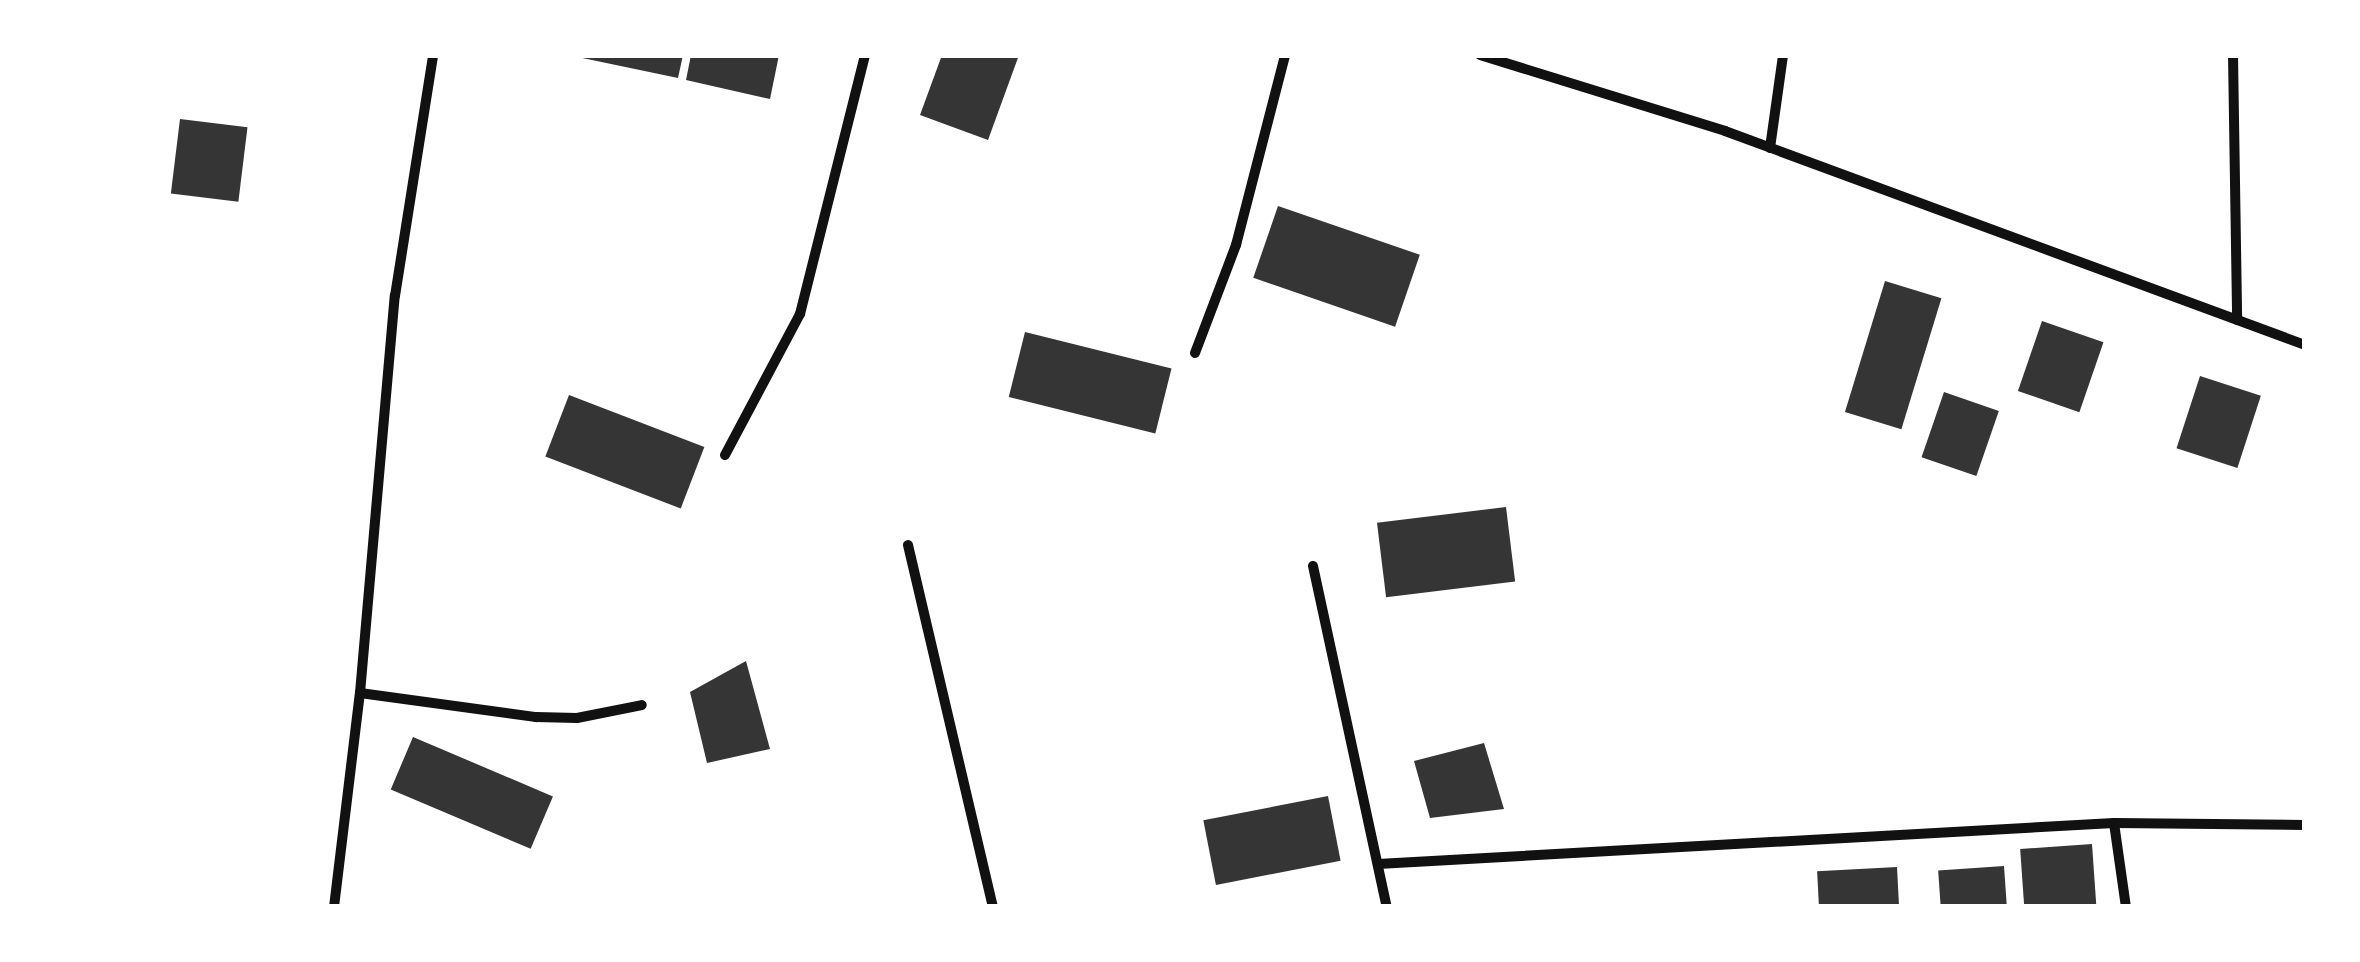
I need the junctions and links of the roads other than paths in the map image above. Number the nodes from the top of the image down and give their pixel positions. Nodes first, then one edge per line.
1 (433, 55) edge
2 (865, 55) edge
3 (1285, 55) edge
4 (1480, 55) edge
5 (1782, 55) edge
6 (2233, 55) edge
7 (1770, 148) junction
8 (2237, 320) junction
9 (2305, 346) edge
10 (1195, 354) dead end
11 (725, 455) dead end
12 (908, 545) dead end
13 (1313, 566) dead end
14 (360, 693) junction
15 (642, 705) dead end
16 (2114, 823) junction
17 (2305, 825) edge
18 (1378, 864) junction
19 (334, 907) edge
20 (993, 907) edge
21 (1387, 907) edge
22 (2126, 907) edge

1 - 14 street
2 - 11 street
3 - 10 street
4 - 7 street
5 - 7 street
6 - 8 street
7 - 8 street
8 - 9 street
12 - 20 street
13 - 18 street
14 - 15 street
14 - 19 street
16 - 17 street
16 - 18 street
16 - 22 street
18 - 21 street

